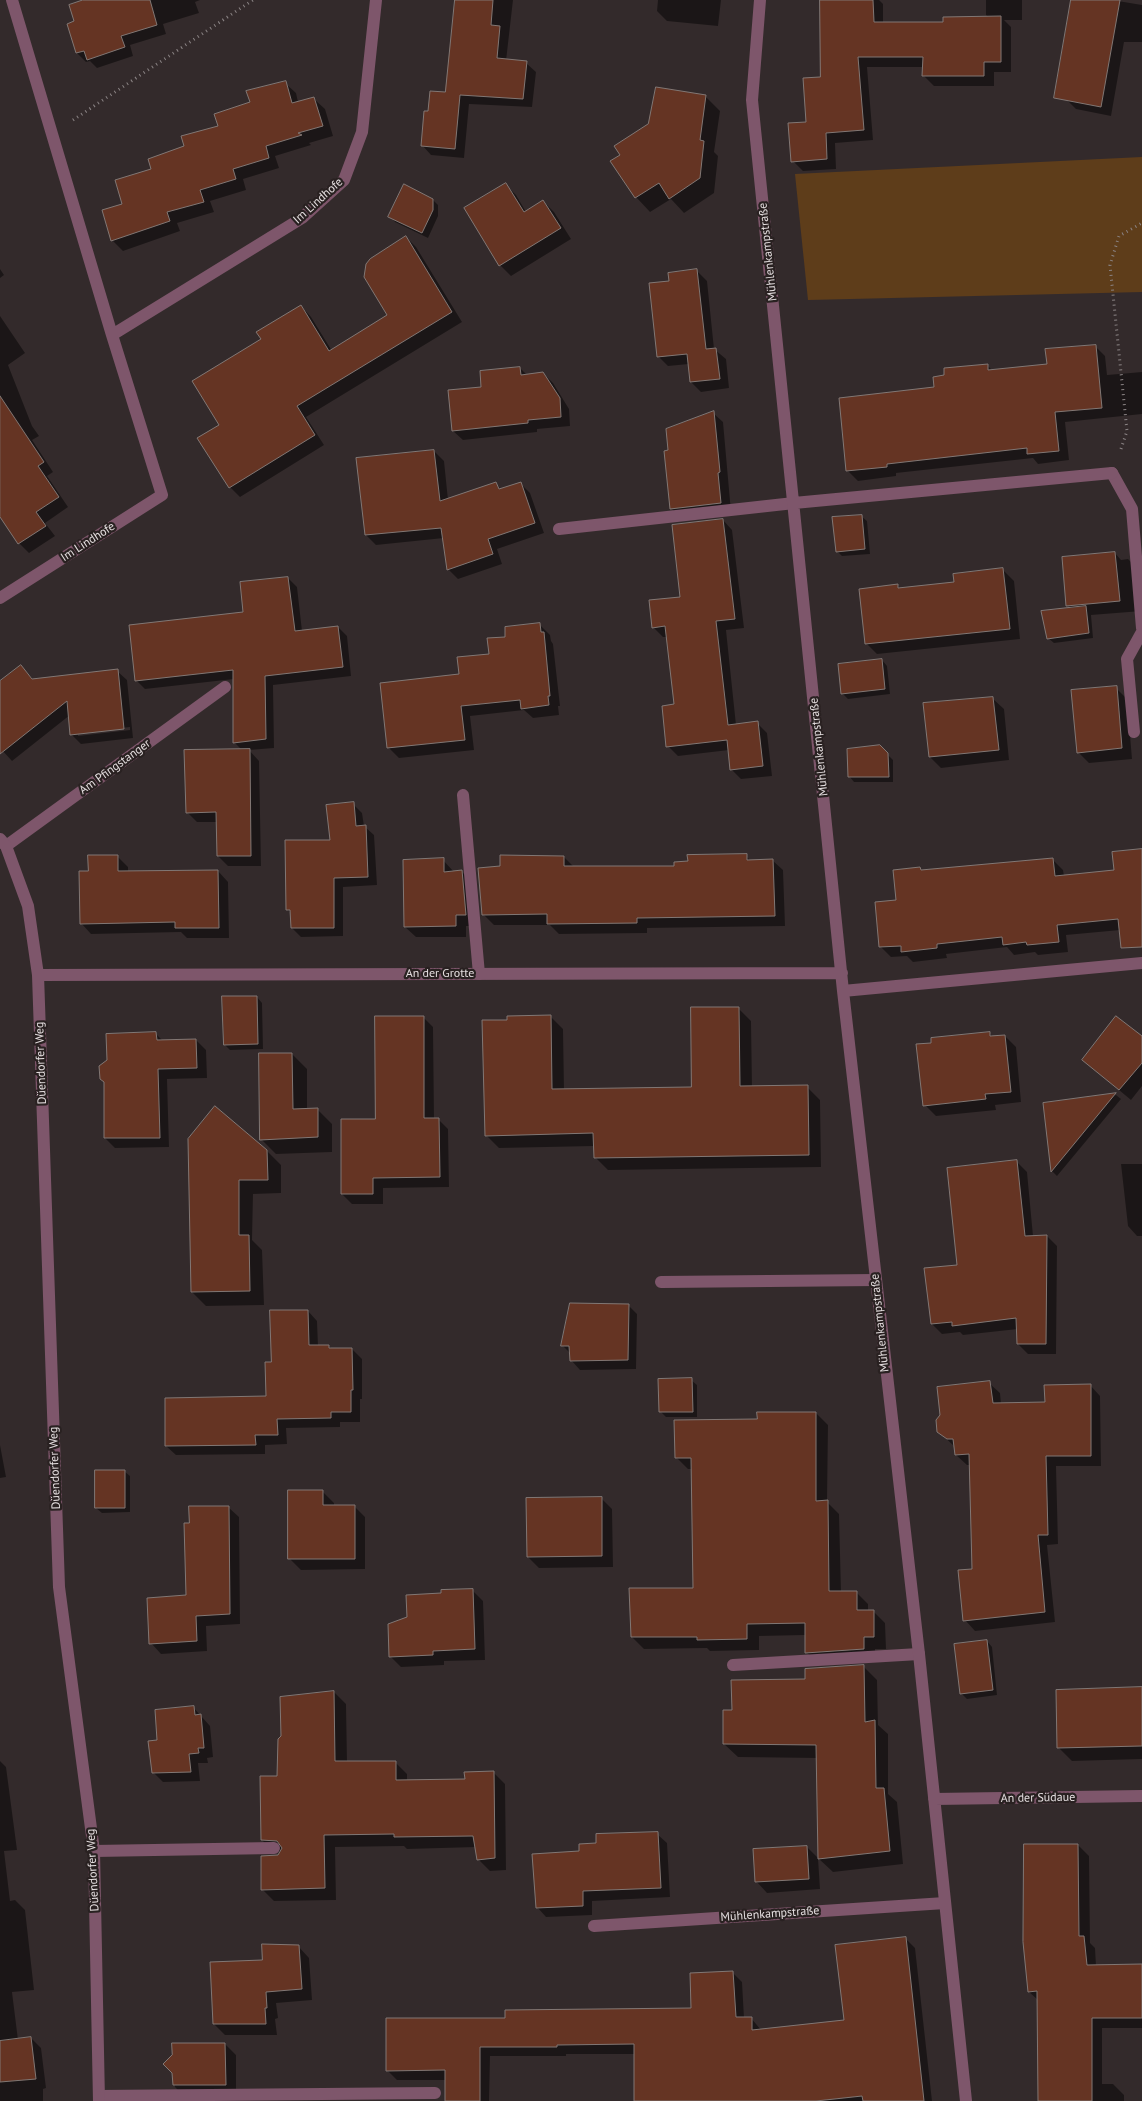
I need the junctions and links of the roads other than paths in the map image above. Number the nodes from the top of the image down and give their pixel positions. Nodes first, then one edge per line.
1 (12, 0) edge
2 (376, 0) edge
3 (760, 0) edge
4 (112, 335) junction
5 (794, 503) junction
6 (559, 529) dead end
7 (0, 598) edge
8 (1142, 630) edge
9 (225, 687) dead end
10 (1134, 732) dead end
11 (463, 795) dead end
12 (3, 842) edge
13 (1142, 963) edge
14 (842, 973) junction
15 (479, 974) junction
16 (38, 975) junction
17 (843, 991) junction
18 (876, 1280) junction
19 (661, 1282) dead end
20 (919, 1654) junction
21 (733, 1665) dead end
22 (1142, 1796) edge
23 (934, 1799) junction
24 (274, 1848) dead end
25 (94, 1851) junction
26 (945, 1903) junction
27 (594, 1926) dead end
28 (434, 2092) dead end
29 (99, 2098) edge
30 (966, 2101) edge

1 - 4 street, Im Lindhofe
2 - 4 street, Im Lindhofe
3 - 5 street, Mühlenkampstraße
4 - 7 street, Im Lindhofe
5 - 6 street
5 - 8 street
5 - 14 street, Mühlenkampstraße
8 - 10 street
9 - 12 street, Am Pfingstanger
11 - 15 street
12 - 16 street, Düendorfer Weg
13 - 17 street
14 - 15 street, An der Grotte
14 - 17 street, Mühlenkampstraße
15 - 16 street, An der Grotte
16 - 25 street, Düendorfer Weg
17 - 18 street, Mühlenkampstraße
18 - 19 street
18 - 20 street, Mühlenkampstraße
20 - 21 street
20 - 23 street, Mühlenkampstraße
22 - 23 street, An der Südaue
23 - 26 street, Mühlenkampstraße
24 - 25 street
25 - 29 street, Düendorfer Weg
26 - 27 street, Mühlenkampstraße
26 - 30 street, Mühlenkampstraße
28 - 29 street

